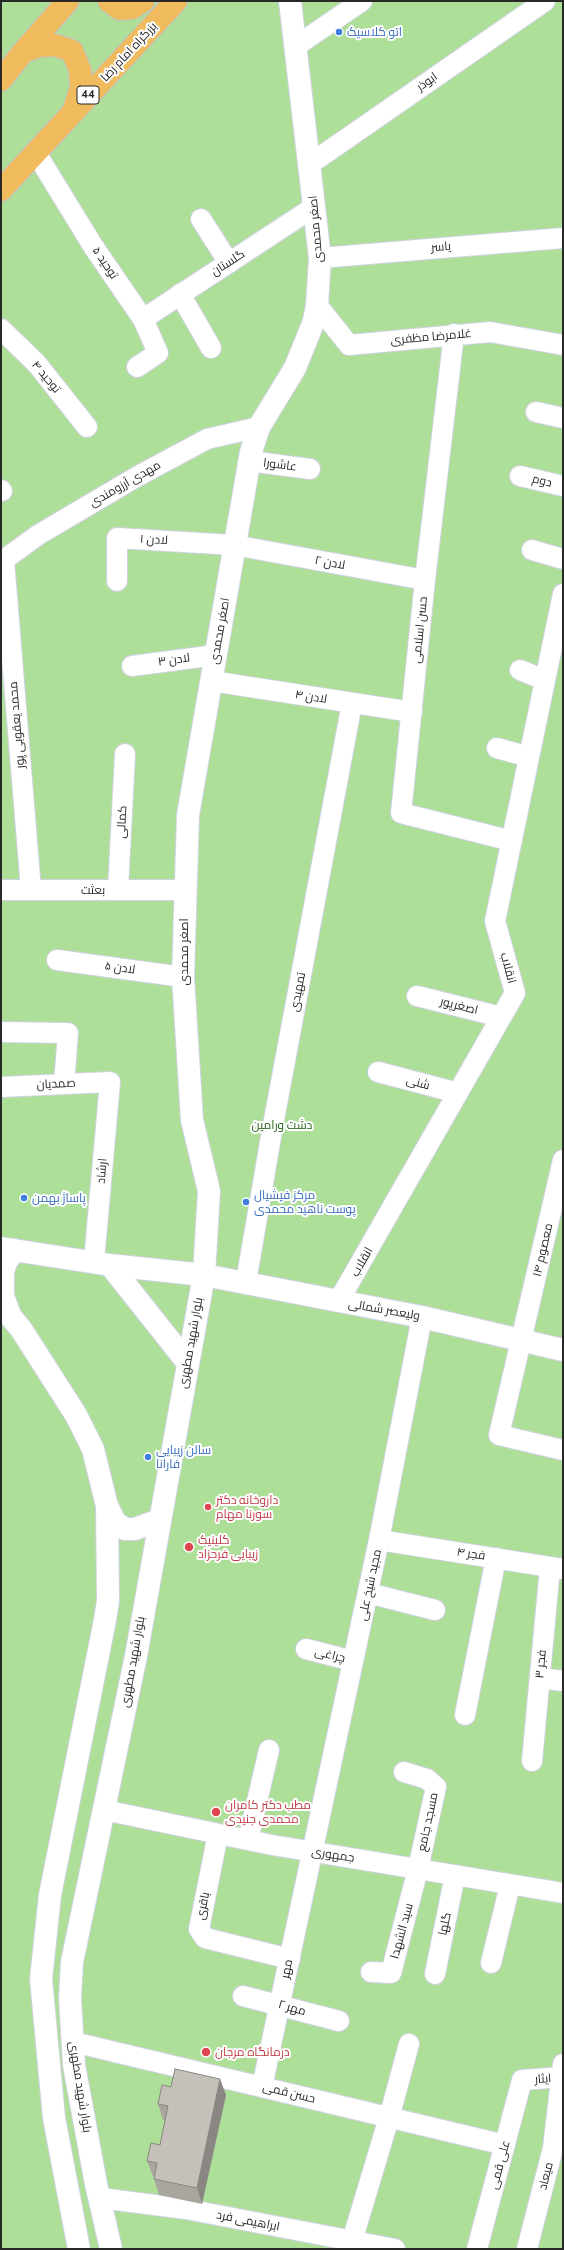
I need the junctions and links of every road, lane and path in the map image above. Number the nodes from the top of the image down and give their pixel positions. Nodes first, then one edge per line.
1 (68, 1) edge
2 (109, 1) edge
3 (143, 1) edge
4 (176, 1) edge
5 (290, 1) edge
6 (362, 1) edge
7 (545, 1) edge
8 (296, 46) junction
9 (23, 52) junction
10 (1, 80) edge
11 (73, 111) junction
12 (36, 153) junction
13 (310, 164) junction
14 (1, 190) edge
15 (314, 207) junction
16 (201, 219) dead end
17 (563, 238) edge
18 (320, 258) junction
19 (229, 263) junction
20 (180, 294) junction
21 (317, 305) junction
22 (143, 319) junction
23 (1, 329) edge
24 (454, 334) junction
25 (563, 345) edge
26 (211, 348) dead end
27 (137, 367) dead end
28 (536, 412) dead end
29 (563, 418) edge
30 (259, 427) junction
31 (87, 428) dead end
32 (249, 461) junction
33 (310, 469) dead end
34 (520, 476) dead end
35 (563, 486) edge
36 (234, 545) junction
37 (532, 550) dead end
38 (563, 559) edge
39 (3, 561) edge
40 (425, 580) junction
41 (117, 581) dead end
42 (563, 594) edge
43 (216, 655) junction
44 (132, 666) dead end
45 (520, 670) dead end
46 (545, 680) junction
47 (211, 681) junction
48 (352, 703) junction
49 (412, 712) junction
50 (497, 748) dead end
51 (125, 754) dead end
52 (529, 757) junction
53 (512, 841) junction
54 (1, 890) edge
55 (31, 890) junction
56 (118, 890) junction
57 (185, 890) junction
58 (57, 960) dead end
59 (183, 977) junction
60 (417, 996) dead end
61 (501, 1017) junction
62 (1, 1032) edge
63 (378, 1072) dead end
64 (110, 1082) joint
65 (64, 1084) junction
66 (1, 1087) edge
67 (458, 1093) junction
68 (563, 1160) edge
69 (8, 1249) edge
70 (102, 1263) junction
71 (204, 1275) junction
72 (246, 1282) junction
73 (338, 1302) junction
74 (6, 1310) edge
75 (422, 1317) junction
76 (522, 1340) junction
77 (563, 1350) edge
78 (187, 1362) junction
79 (563, 1450) edge
80 (107, 1506) junction
81 (159, 1520) junction
82 (379, 1540) junction
83 (108, 1552) junction
84 (496, 1558) junction
85 (151, 1562) junction
86 (556, 1568) edge
87 (368, 1593) junction
88 (435, 1610) dead end
89 (306, 1649) dead end
90 (354, 1661) junction
91 (540, 1678) junction
92 (563, 1680) edge
93 (465, 1715) dead end
94 (269, 1750) dead end
95 (532, 1761) dead end
96 (404, 1772) dead end
97 (104, 1810) junction
98 (218, 1834) junction
99 (248, 1840) junction
100 (313, 1852) junction
101 (418, 1869) junction
102 (455, 1875) junction
103 (510, 1884) junction
104 (563, 1893) edge
105 (290, 1959) junction
106 (490, 1963) dead end
107 (371, 1972) dead end
108 (434, 1974) dead end
109 (244, 1996) dead end
110 (280, 2004) junction
111 (340, 2022) dead end
112 (73, 2042) junction
113 (409, 2044) dead end
114 (563, 2073) edge
115 (522, 2080) joint
116 (262, 2087) junction
117 (389, 2118) junction
118 (505, 2145) junction
119 (100, 2198) junction
120 (352, 2241) junction
121 (78, 2249) edge
122 (112, 2249) edge
123 (395, 2249) edge
124 (477, 2249) edge
125 (527, 2249) edge

1 - 9 highway
2 - 3 highway
4 - 11 highway, بزرگراه امام رضا / 44
5 - 8 main road, اصغر محمدی
6 - 8 street
7 - 13 street, ابوذر
8 - 13 main road, اصغر محمدی
9 - 10 highway
9 - 11 highway
11 - 12 highway, بزرگراه امام رضا / 44
12 - 14 highway, بزرگراه امام رضا / 44
12 - 22 street, توحید ۵
13 - 15 main road, اصغر محمدی
15 - 18 main road, اصغر محمدی
15 - 19 street, گلستان
16 - 19 street
17 - 18 street, یاسر
18 - 21 main road, اصغر محمدی
19 - 20 street, گلستان
20 - 22 street, گلستان
20 - 26 street
21 - 24 street, غلامرضا مظفری
21 - 30 main road, اصغر محمدی
22 - 27 street, توحید ۵
23 - 31 street, توحید ۴
24 - 25 street, غلامرضا مظفری
24 - 40 street, حسن اسلامی
28 - 29 street
30 - 32 main road, اصغر محمدی
30 - 39 street, مهدی آرزومندی
32 - 33 street, عاشورا
32 - 36 main road, اصغر محمدی
34 - 35 street, دوم
36 - 40 street, لادن ۲
36 - 41 street, لادن ۱
36 - 43 main road, اصغر محمدی
37 - 38 street
39 - 55 street, محمد یعقوبی پور
40 - 49 street, حسن اسلامی
42 - 46 street, انقلاب
43 - 44 street, لادن ۳
43 - 47 main road, اصغر محمدی
45 - 46 street
46 - 52 street, انقلاب
47 - 48 street, لادن ۴
47 - 57 main road, اصغر محمدی
48 - 49 street, لادن ۴
48 - 72 street, تمهیدی
49 - 53 street, حسن اسلامی
50 - 52 street
51 - 56 street, کمالی
52 - 53 street, انقلاب
53 - 61 street, انقلاب
54 - 55 street, بعثت
55 - 56 street, بعثت
56 - 57 street, بعثت
57 - 59 main road, اصغر محمدی
58 - 59 street, لادن ۵
59 - 71 main road, اصغر محمدی
60 - 61 street, اصغرپور
61 - 67 street, انقلاب
62 - 65 street
63 - 67 street, شنی
64 - 65 street, صمدیان
64 - 70 street, ارشاد
65 - 66 street, صمدیان
67 - 73 street, انقلاب
68 - 76 street, ۱۴ معصوم
69 - 70 main road
69 - 74 main road
70 - 71 main road
70 - 78 main road
71 - 72 main road, ولیعصر شمالی
71 - 78 main road, بلوار شهید مطهری
72 - 73 main road, ولیعصر شمالی
73 - 75 main road, ولیعصر شمالی
74 - 80 main road
75 - 76 main road, ولیعصر شمالی
75 - 82 street, مجید شیخ علی
76 - 77 main road, ولیعصر شمالی
76 - 79 street, ۱۴ معصوم
78 - 81 main road, بلوار شهید مطهری
80 - 81 main road
80 - 83 main road
81 - 85 main road, بلوار شهید مطهری
82 - 84 street, فجر ۴
82 - 87 street, مجید شیخ علی
83 - 85 main road
83 - 121 main road
84 - 86 street, فجر ۴
84 - 93 street
85 - 97 main road, بلوار شهید مطهری
86 - 91 street, فجر ۳
87 - 88 street
87 - 90 street, مجید شیخ علی
89 - 90 street, چراغی
90 - 100 street, مجید شیخ علی
91 - 92 street
91 - 95 street, فجر ۳
94 - 99 street
96 - 101 street, مسجد جامع
97 - 98 street, جمهوری
97 - 112 main road, بلوار شهید مطهری
98 - 99 street, جمهوری
98 - 105 street, باقری
99 - 100 street, جمهوری
100 - 101 street, جمهوری
100 - 105 street, مهر
101 - 102 street, جمهوری
101 - 107 street, سید الشهدا
102 - 103 street, جمهوری
102 - 108 street, گلها
103 - 104 street, جمهوری
103 - 106 street
105 - 110 street, مهر
109 - 110 street, مهر ۲
110 - 111 street, مهر ۲
110 - 116 street, مهر
112 - 116 street, حسن قمی
112 - 119 main road, بلوار شهید مطهری
113 - 117 street
114 - 115 street, ایثار
114 - 125 street, میعاد
115 - 118 street, علی قمی
116 - 117 street, حسن قمی
117 - 118 street, حسن قمی
117 - 120 street
118 - 124 street, علی قمی
119 - 120 street, ابراهیمی فرد
119 - 122 main road, بلوار شهید مطهری
120 - 123 street, ابراهیمی فرد

